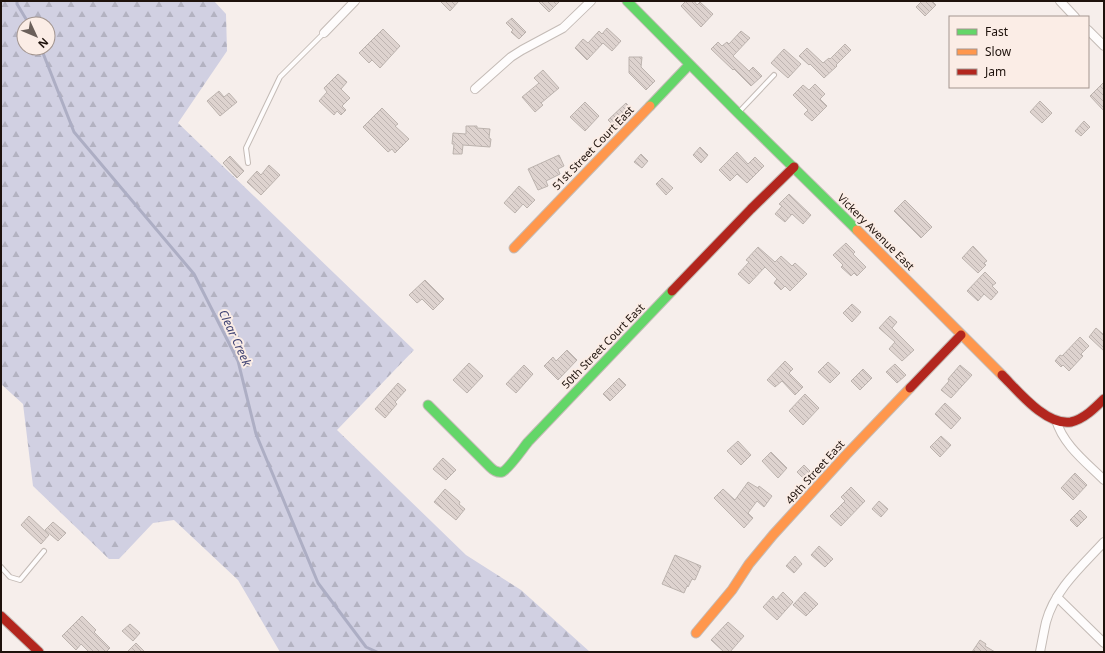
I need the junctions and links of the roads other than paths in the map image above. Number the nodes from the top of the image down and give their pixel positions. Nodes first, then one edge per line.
1 (356, 1) edge
2 (591, 1) edge
3 (627, 1) edge
4 (1060, 1) edge
5 (1074, 16) edge
6 (1089, 31) edge
7 (324, 33) joint
8 (1104, 46) edge
9 (689, 65) junction
10 (774, 75) dead end
11 (475, 89) dead end
12 (738, 113) junction
13 (248, 163) dead end
14 (794, 167) junction
15 (514, 248) dead end
16 (962, 334) junction
17 (1104, 399) edge
18 (428, 405) dead end
19 (1056, 420) junction
20 (1104, 480) edge
21 (1104, 542) edge
22 (44, 551) dead end
23 (1, 567) edge
24 (1057, 598) junction
25 (1, 616) edge
26 (696, 633) dead end
27 (1104, 643) edge
28 (39, 652) edge
29 (1040, 652) edge

1 - 7 street
2 - 11 street
3 - 9 street, Vickery Avenue East
4 - 5 street
6 - 8 street
7 - 13 lane
9 - 12 street, Vickery Avenue East
9 - 15 street, 51st Street Court East
10 - 12 lane
12 - 14 street, Vickery Avenue East
14 - 16 street, Vickery Avenue East
14 - 18 street, 50th Street Court East
16 - 19 street, Vickery Avenue East
16 - 26 street, 49th Street East
17 - 19 street
19 - 20 street
21 - 24 street
22 - 23 lane
24 - 27 street
24 - 29 street
25 - 28 street

